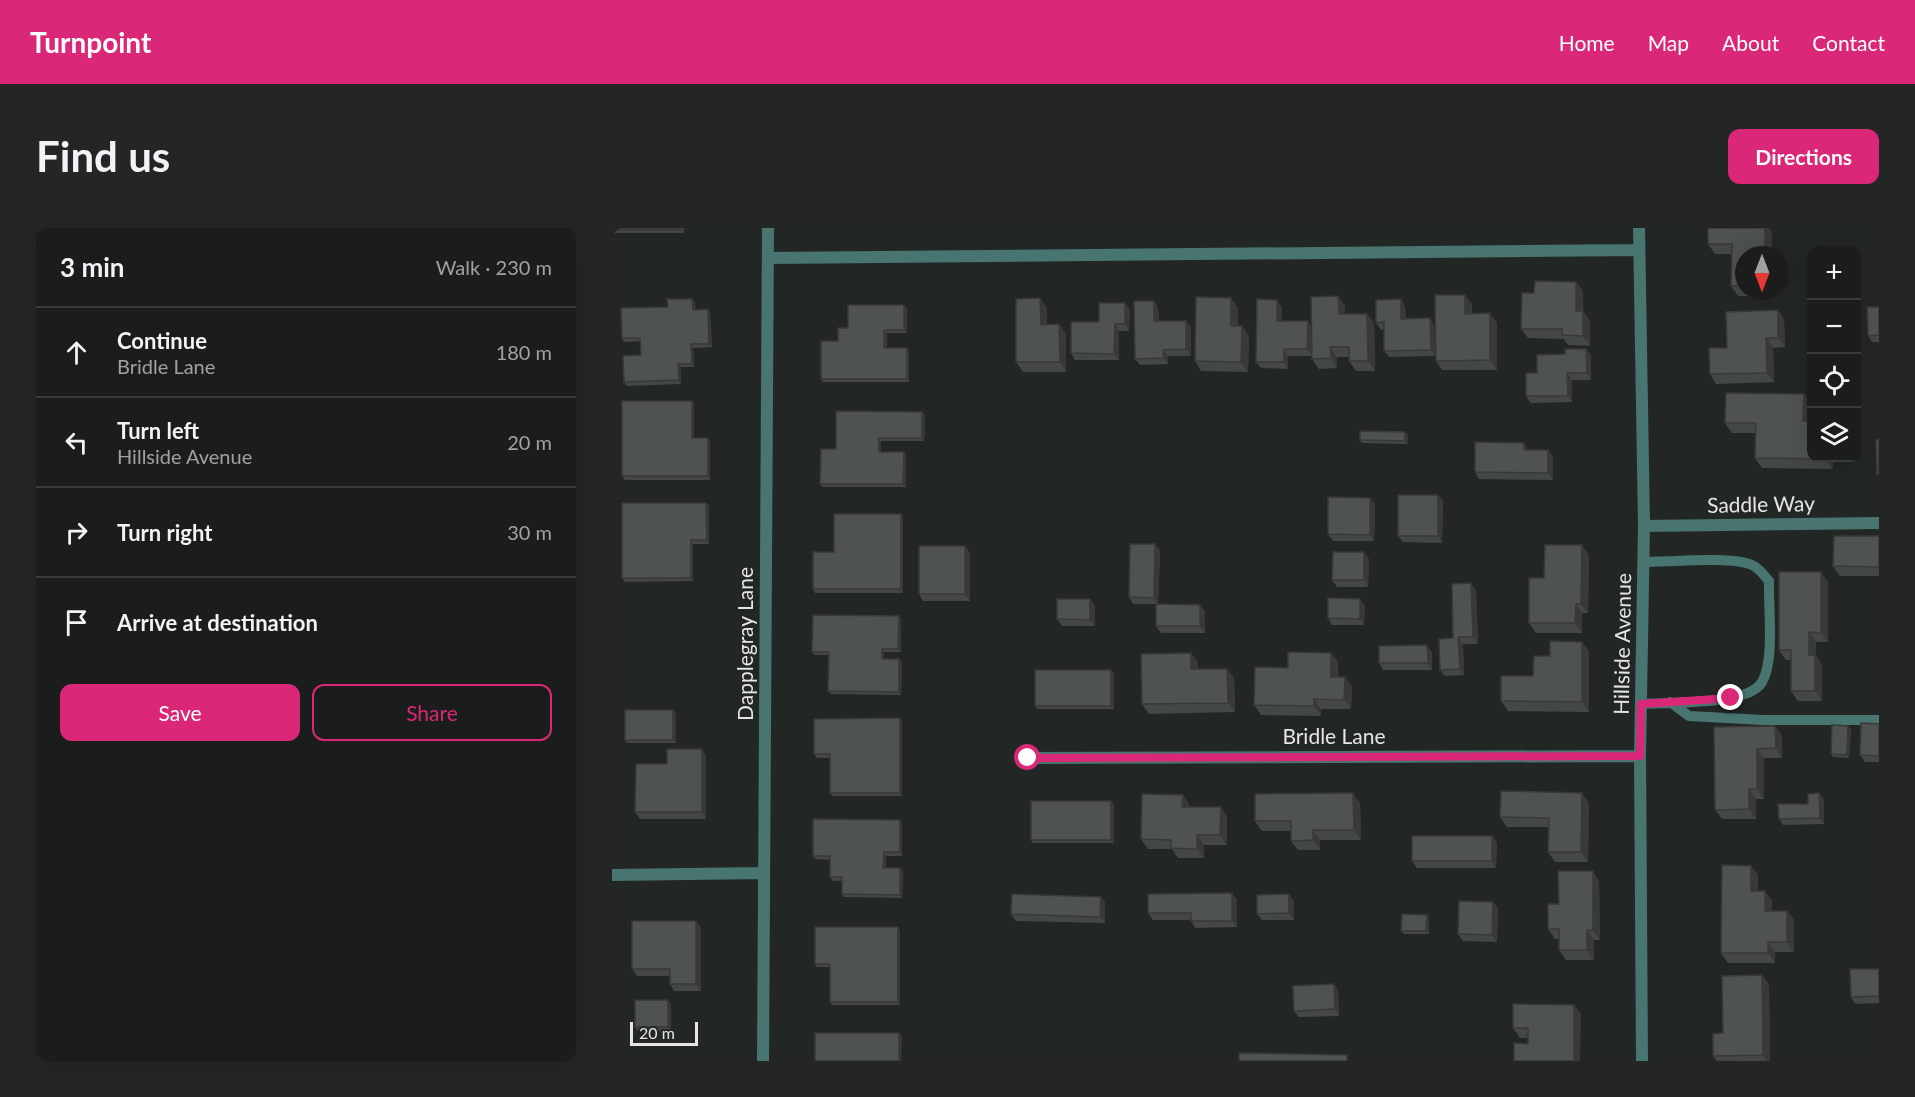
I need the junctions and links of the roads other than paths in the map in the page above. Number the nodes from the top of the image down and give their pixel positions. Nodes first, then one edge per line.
1 (768, 228) edge
2 (1639, 228) edge
3 (1639, 250) junction
4 (768, 258) junction
5 (1879, 523) edge
6 (1644, 526) junction
7 (1644, 562) junction
8 (1670, 702) junction
9 (1641, 704) junction
10 (1879, 720) edge
11 (1640, 756) junction
12 (1028, 758) dead end
13 (764, 873) junction
14 (612, 875) edge
15 (763, 1061) edge
16 (1642, 1061) edge

1 - 4 street, Dapplegray Lane
2 - 3 street, Hillside Avenue
3 - 4 street
3 - 6 street, Hillside Avenue
4 - 13 street, Dapplegray Lane
5 - 6 street, Saddle Way
6 - 7 street, Hillside Avenue
7 - 8 lane
7 - 9 street, Hillside Avenue
8 - 9 lane
8 - 10 lane
9 - 11 street, Hillside Avenue
11 - 12 street, Bridle Lane
11 - 16 street, Hillside Avenue
13 - 14 street
13 - 15 street, Dapplegray Lane

